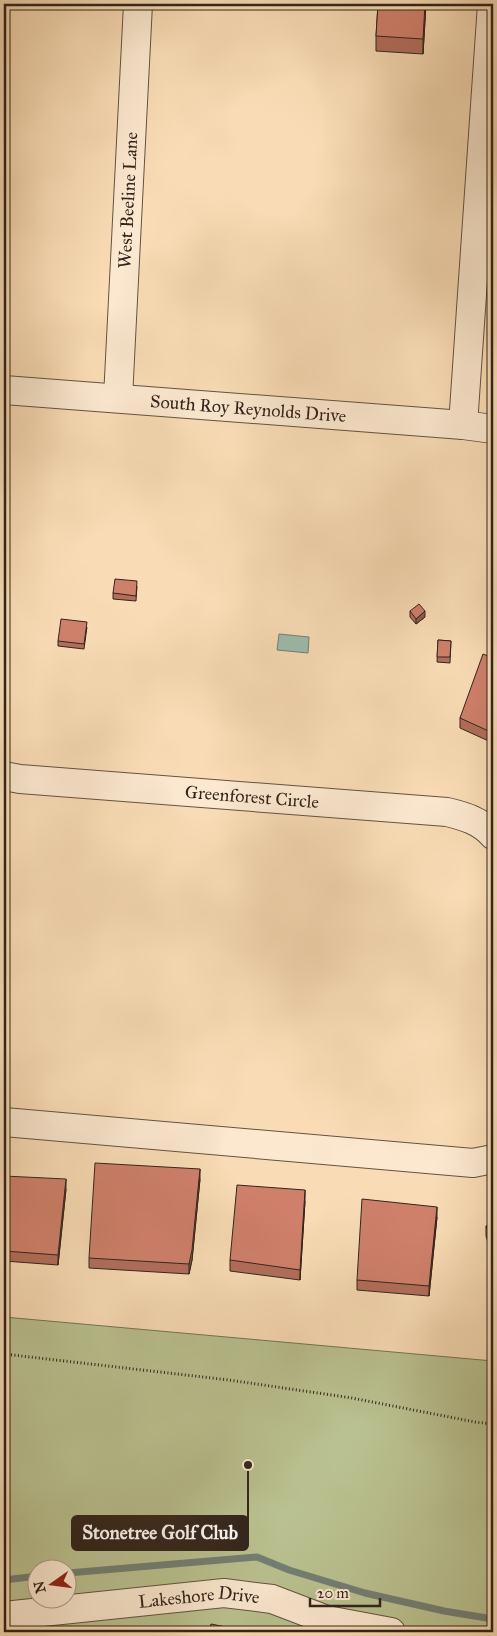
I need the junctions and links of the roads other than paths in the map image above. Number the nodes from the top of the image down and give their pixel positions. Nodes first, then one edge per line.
1 (138, 4) edge
2 (492, 4) edge
3 (4, 390) edge
4 (118, 398) junction
5 (462, 425) junction
6 (493, 429) edge
7 (4, 776) edge
8 (493, 835) edge
9 (4, 1122) edge
10 (493, 1159) edge
11 (4, 1616) edge
12 (391, 1632) edge

1 - 4 street, West Beeline Lane
2 - 5 street
3 - 4 street, South Roy Reynolds Drive
4 - 5 street, South Roy Reynolds Drive
5 - 6 street, South Roy Reynolds Drive
7 - 8 street, Greenforest Circle
9 - 10 street
11 - 12 street, Lakeshore Drive

